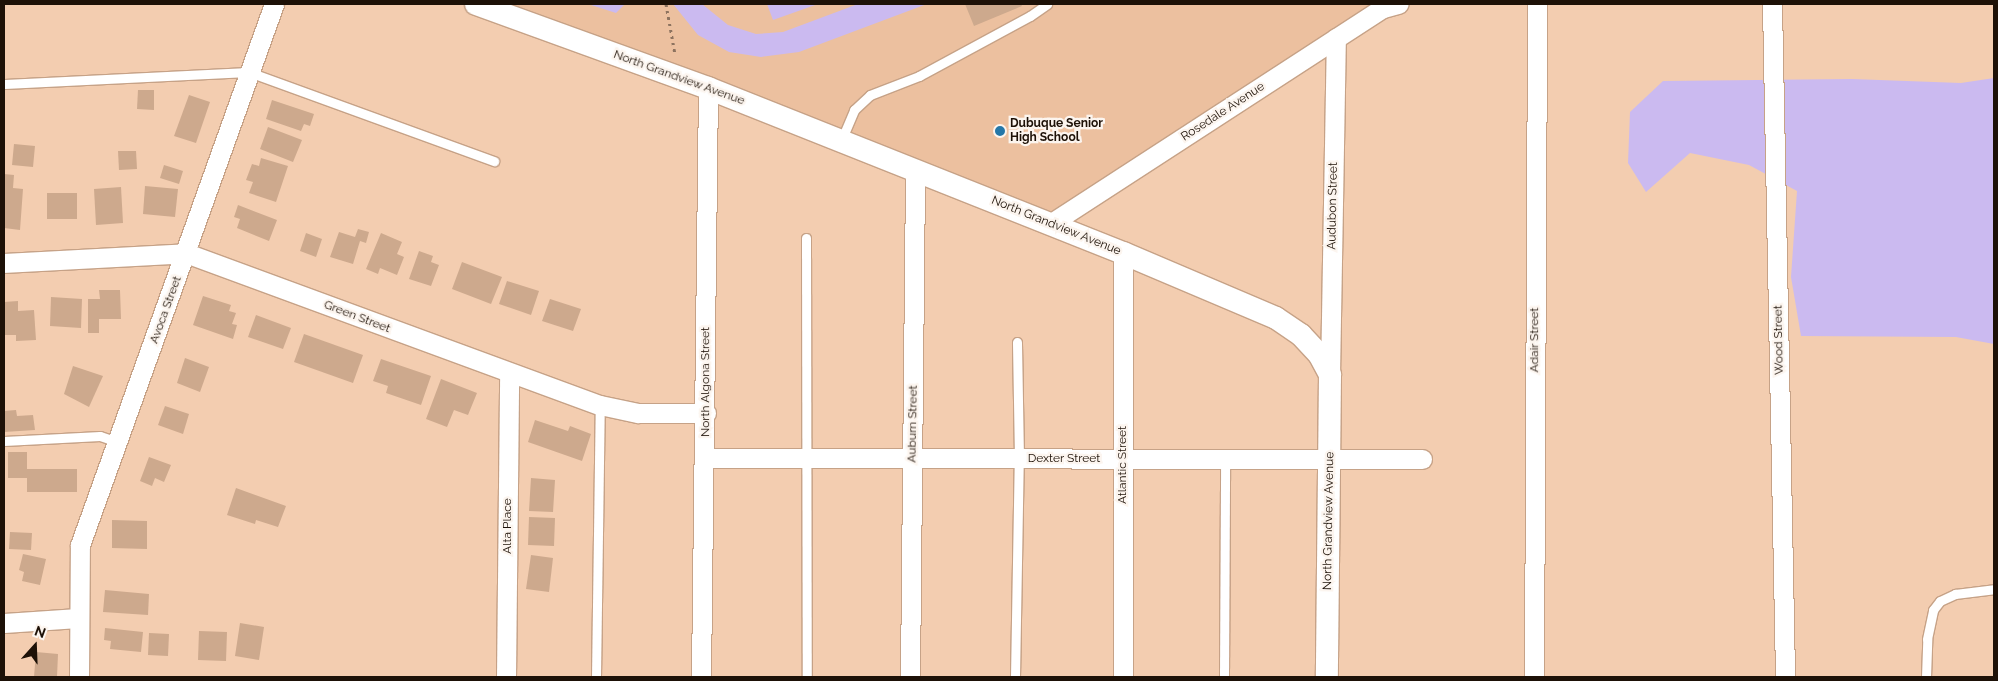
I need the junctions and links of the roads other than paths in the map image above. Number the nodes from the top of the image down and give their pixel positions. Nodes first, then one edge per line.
1 (274, 4) edge
2 (476, 4) edge
3 (1047, 4) edge
4 (1398, 4) edge
5 (1537, 4) edge
6 (1772, 4) edge
7 (1336, 38) junction
8 (249, 72) junction
9 (4, 84) edge
10 (708, 88) junction
11 (841, 141) junction
12 (494, 161) dead end
13 (916, 171) junction
14 (1050, 224) junction
15 (806, 238) dead end
16 (186, 253) junction
17 (1123, 253) junction
18 (4, 263) edge
19 (1017, 342) dead end
20 (509, 374) junction
21 (1330, 375) junction
22 (600, 405) junction
23 (706, 414) junction
24 (4, 442) edge
25 (118, 443) junction
26 (706, 458) junction
27 (809, 458) junction
28 (913, 458) junction
29 (1019, 458) junction
30 (1123, 459) junction
31 (1225, 459) junction
32 (1331, 459) junction
33 (1422, 460) dead end
34 (1994, 589) edge
35 (78, 618) junction
36 (4, 623) edge
37 (79, 677) edge
38 (506, 677) edge
39 (596, 677) edge
40 (701, 677) edge
41 (807, 677) edge
42 (910, 677) edge
43 (1015, 677) edge
44 (1124, 677) edge
45 (1224, 677) edge
46 (1327, 677) edge
47 (1534, 677) edge
48 (1785, 677) edge
49 (1926, 677) edge

1 - 8 street, Avoca Street
2 - 10 street, North Grandview Avenue
3 - 11 lane
4 - 7 street, Rosedale Avenue
5 - 47 street, Adair Street
6 - 48 street, Wood Street
7 - 14 street, Rosedale Avenue
7 - 21 street, Audubon Street
8 - 9 lane
8 - 12 lane
8 - 16 street, Avoca Street
10 - 11 street, North Grandview Avenue
10 - 23 street, North Algona Street
11 - 13 street, North Grandview Avenue
13 - 14 street, North Grandview Avenue
13 - 28 street, Auburn Street
14 - 17 street, North Grandview Avenue
15 - 27 lane
16 - 18 street, Green Street
16 - 20 street, Green Street
16 - 25 street, Avoca Street
17 - 21 street, North Grandview Avenue
17 - 30 street, Atlantic Street
19 - 29 lane
20 - 22 street, Green Street
20 - 38 street, Alta Place
21 - 32 street, North Grandview Avenue
22 - 23 street, Green Street
22 - 39 lane
23 - 26 street, North Algona Street
24 - 25 lane
25 - 35 street, Avoca Street
26 - 27 street, Dexter Street
26 - 40 street, North Algona Street
27 - 28 street, Dexter Street
27 - 41 lane
28 - 29 street, Dexter Street
28 - 42 street, Auburn Street
29 - 30 street, Dexter Street
29 - 43 lane
30 - 31 street, Dexter Street
30 - 44 street, Atlantic Street
31 - 32 street, Dexter Street
31 - 45 lane
32 - 33 street, Dexter Street
32 - 46 street, North Grandview Avenue
34 - 49 lane
35 - 36 street
35 - 37 street, Avoca Street

